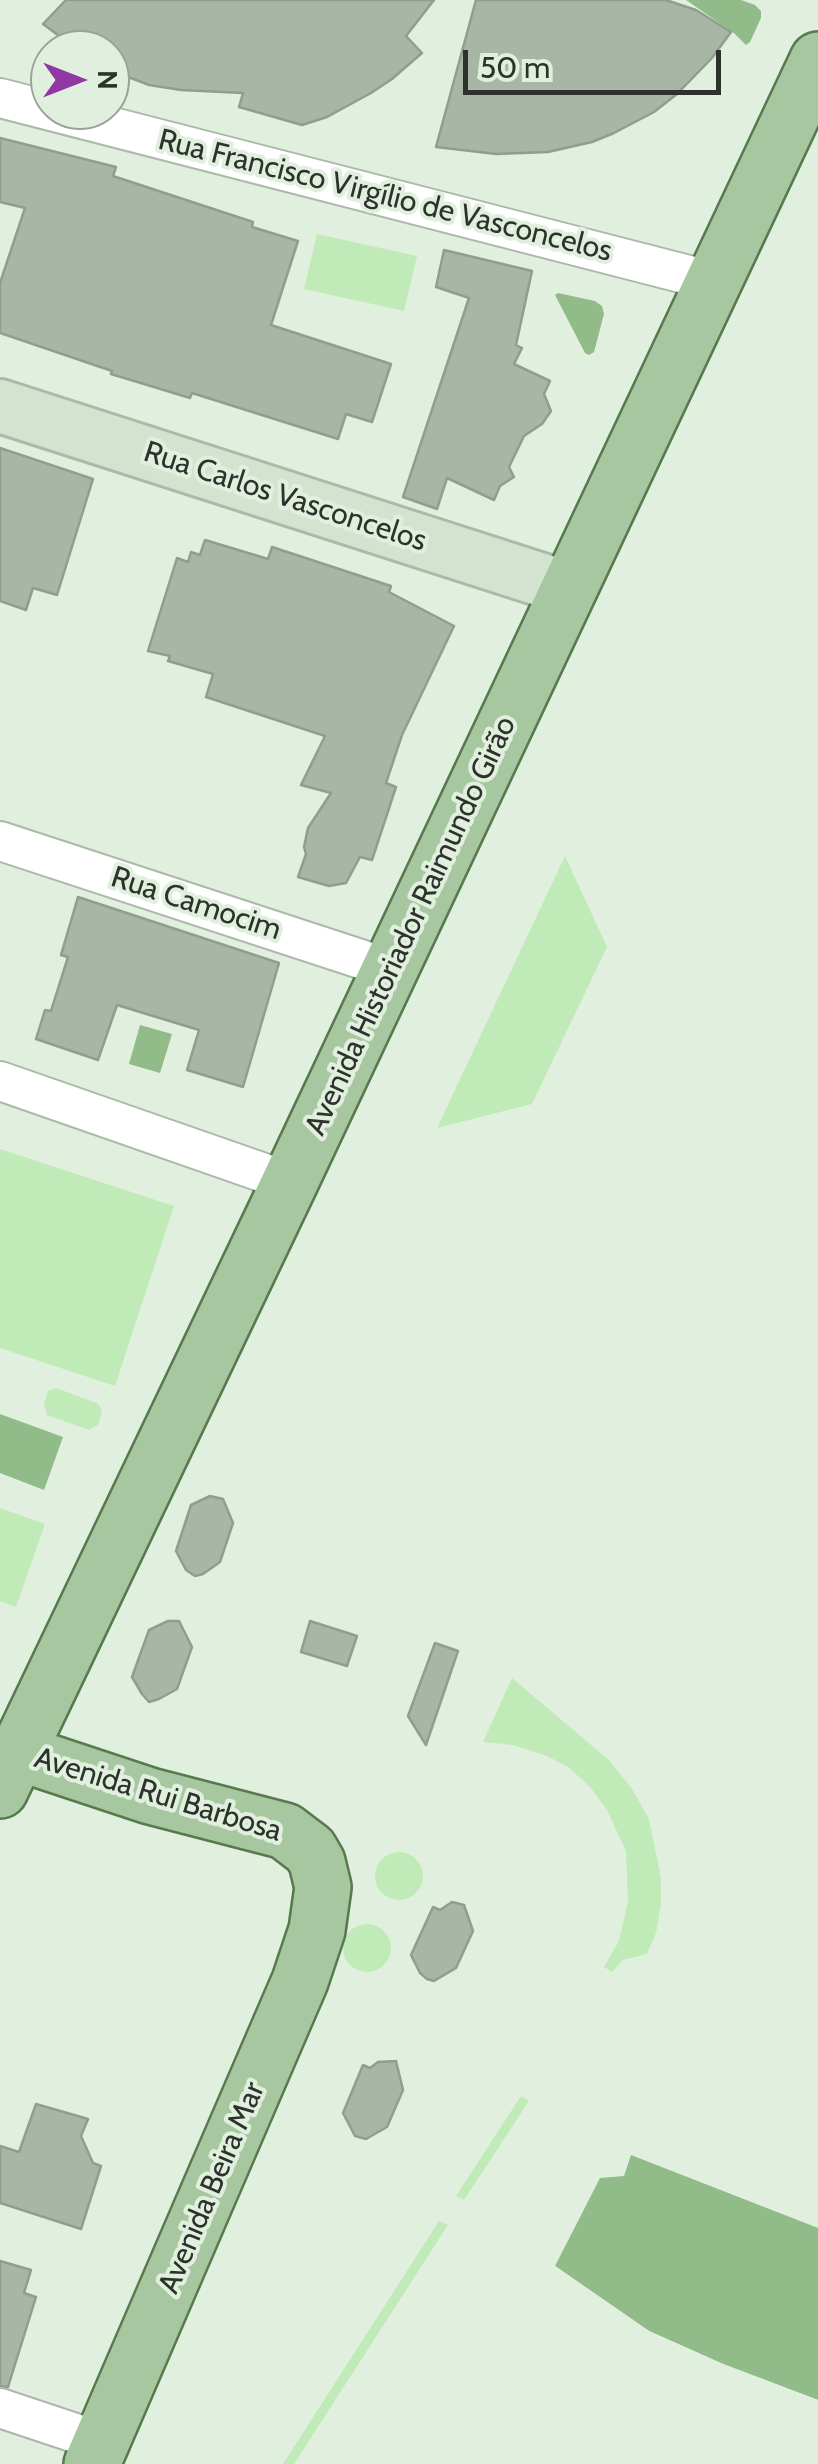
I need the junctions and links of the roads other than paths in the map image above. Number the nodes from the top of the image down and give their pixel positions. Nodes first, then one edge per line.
1 (818, 60) edge
2 (0, 98) edge
3 (712, 281) junction
4 (0, 406) edge
5 (570, 589) junction
6 (0, 841) edge
7 (391, 968) junction
8 (0, 1081) edge
9 (290, 1182) junction
10 (6, 1763) edge
11 (321, 1909) joint
12 (0, 2408) edge
13 (97, 2453) edge

1 - 3 main road, Avenida Historiador Raimundo Girão
2 - 3 street, Rua Francisco Virgílio de Vasconcelos
3 - 5 main road, Avenida Historiador Raimundo Girão
4 - 5 main road, Rua Carlos Vasconcelos
5 - 7 main road, Avenida Historiador Raimundo Girão
6 - 7 street, Rua Camocim
7 - 9 main road, Avenida Historiador Raimundo Girão
8 - 9 street
9 - 10 main road, Avenida Historiador Raimundo Girão
10 - 11 main road, Avenida Rui Barbosa
11 - 13 main road, Avenida Beira Mar
12 - 13 street

